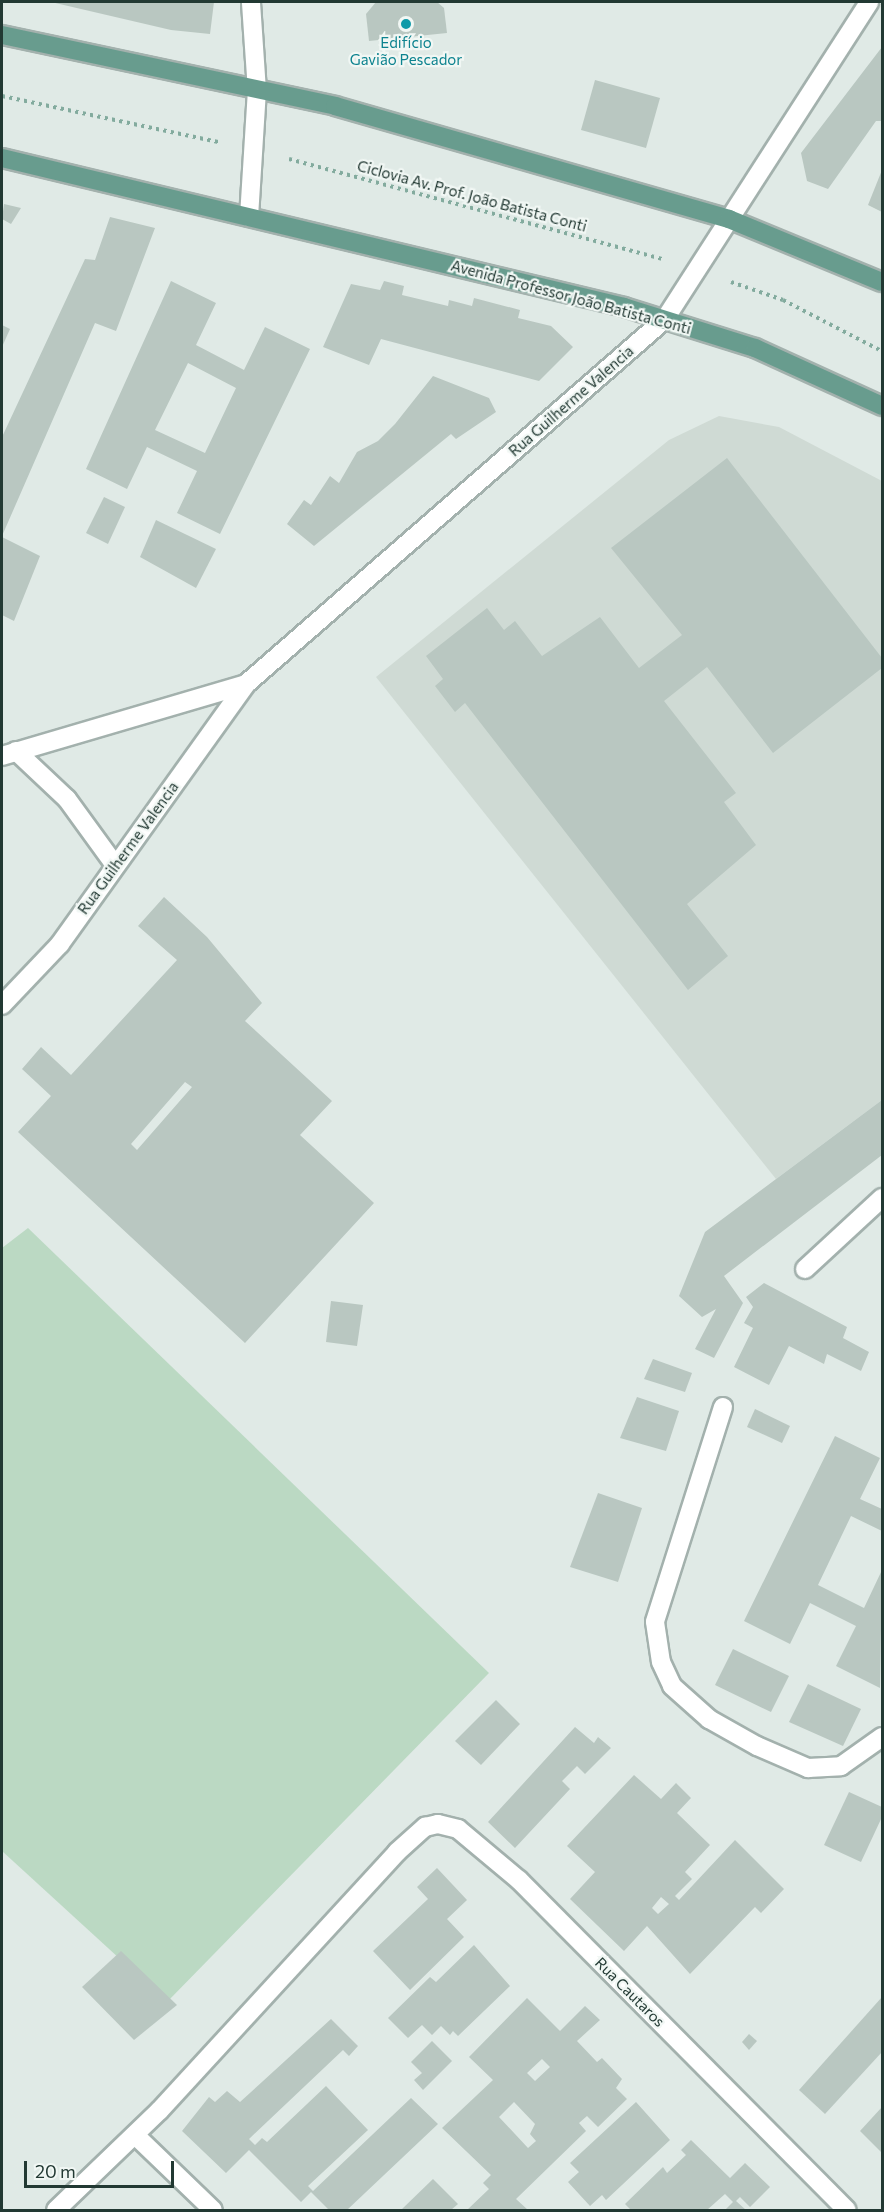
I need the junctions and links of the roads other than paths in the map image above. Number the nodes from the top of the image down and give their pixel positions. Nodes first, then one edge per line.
1 (251, 2) edge
2 (869, 2) edge
3 (2, 35) edge
4 (257, 91) junction
5 (2, 158) edge
6 (249, 217) junction
7 (729, 219) junction
8 (882, 282) edge
9 (665, 319) junction
10 (882, 406) edge
11 (246, 684) junction
12 (9, 754) edge
13 (115, 865) junction
14 (2, 1005) edge
15 (882, 1198) edge
16 (805, 1269) dead end
17 (723, 1407) dead end
18 (882, 1737) edge
19 (135, 2135) junction
20 (56, 2211) edge
21 (213, 2211) edge
22 (847, 2211) edge

1 - 4 street
2 - 7 street, Rua Guilherme Valencia
3 - 4 main road
4 - 6 street
4 - 7 main road
5 - 6 main road, Avenida Professor João Batista Conti
6 - 9 main road, Avenida Professor João Batista Conti
7 - 8 main road
7 - 9 street, Rua Guilherme Valencia
9 - 10 main road, Avenida Professor João Batista Conti
9 - 11 street, Rua Guilherme Valencia
11 - 12 street, Rua Guilherme Valencia
11 - 13 street, Rua Guilherme Valencia
12 - 13 street
13 - 14 street, Rua Guilherme Valencia
15 - 16 street
17 - 18 street
19 - 20 street, Rua Cautaros
19 - 21 street
19 - 22 street, Rua Cautaros

